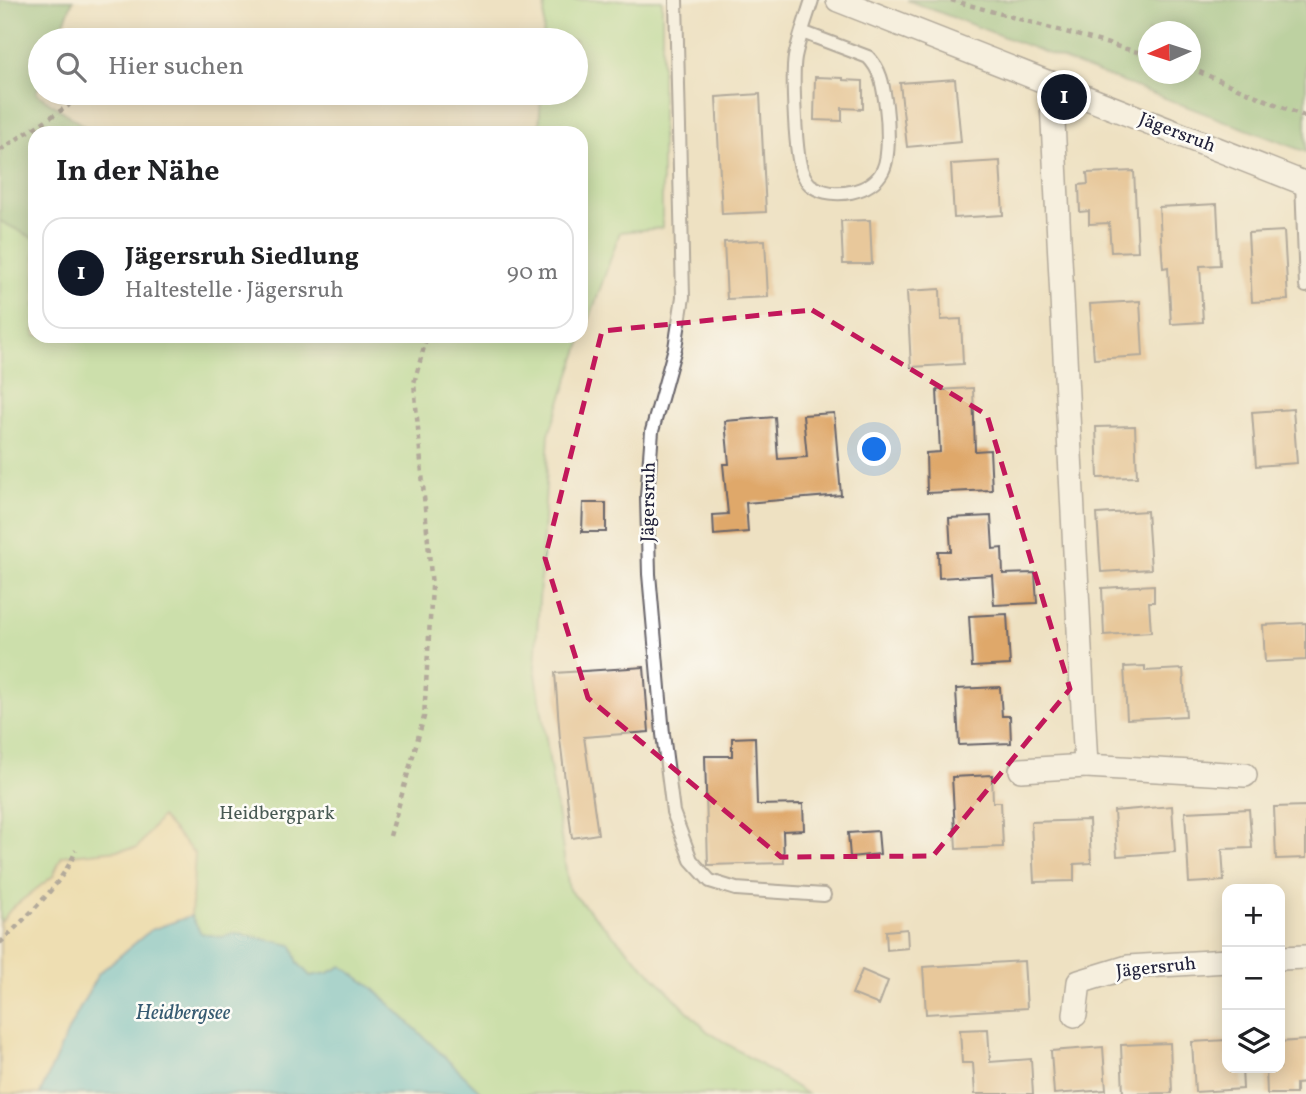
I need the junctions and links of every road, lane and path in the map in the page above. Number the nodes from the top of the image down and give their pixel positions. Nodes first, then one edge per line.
1 (676, 0) edge
2 (812, 0) edge
3 (838, 0) edge
4 (951, 0) edge
5 (802, 32) junction
6 (1138, 52) edge
7 (1201, 72) edge
8 (1051, 83) junction
9 (69, 105) edge
10 (1306, 117) edge
11 (37, 126) edge
12 (28, 132) edge
13 (0, 150) edge
14 (1304, 183) edge
15 (1306, 286) edge
16 (425, 343) edge
17 (1086, 766) junction
18 (1021, 770) dead end
19 (1245, 775) dead end
20 (390, 836) dead end
21 (76, 850) dead end
22 (824, 895) dead end
23 (0, 943) edge
24 (1306, 957) edge
25 (1285, 958) edge
26 (1222, 961) edge
27 (1074, 1015) dead end

1 - 22 lane, Jägersruh
2 - 5 lane
3 - 8 street, Jägersruh
4 - 6 path
5 - 5 lane
7 - 10 path
8 - 14 street, Jägersruh
8 - 17 street
9 - 11 path
12 - 13 path
14 - 15 lane, Jägersruh
16 - 20 path
17 - 18 street
17 - 19 street
21 - 23 path
24 - 25 street
26 - 27 street, Jägersruh

